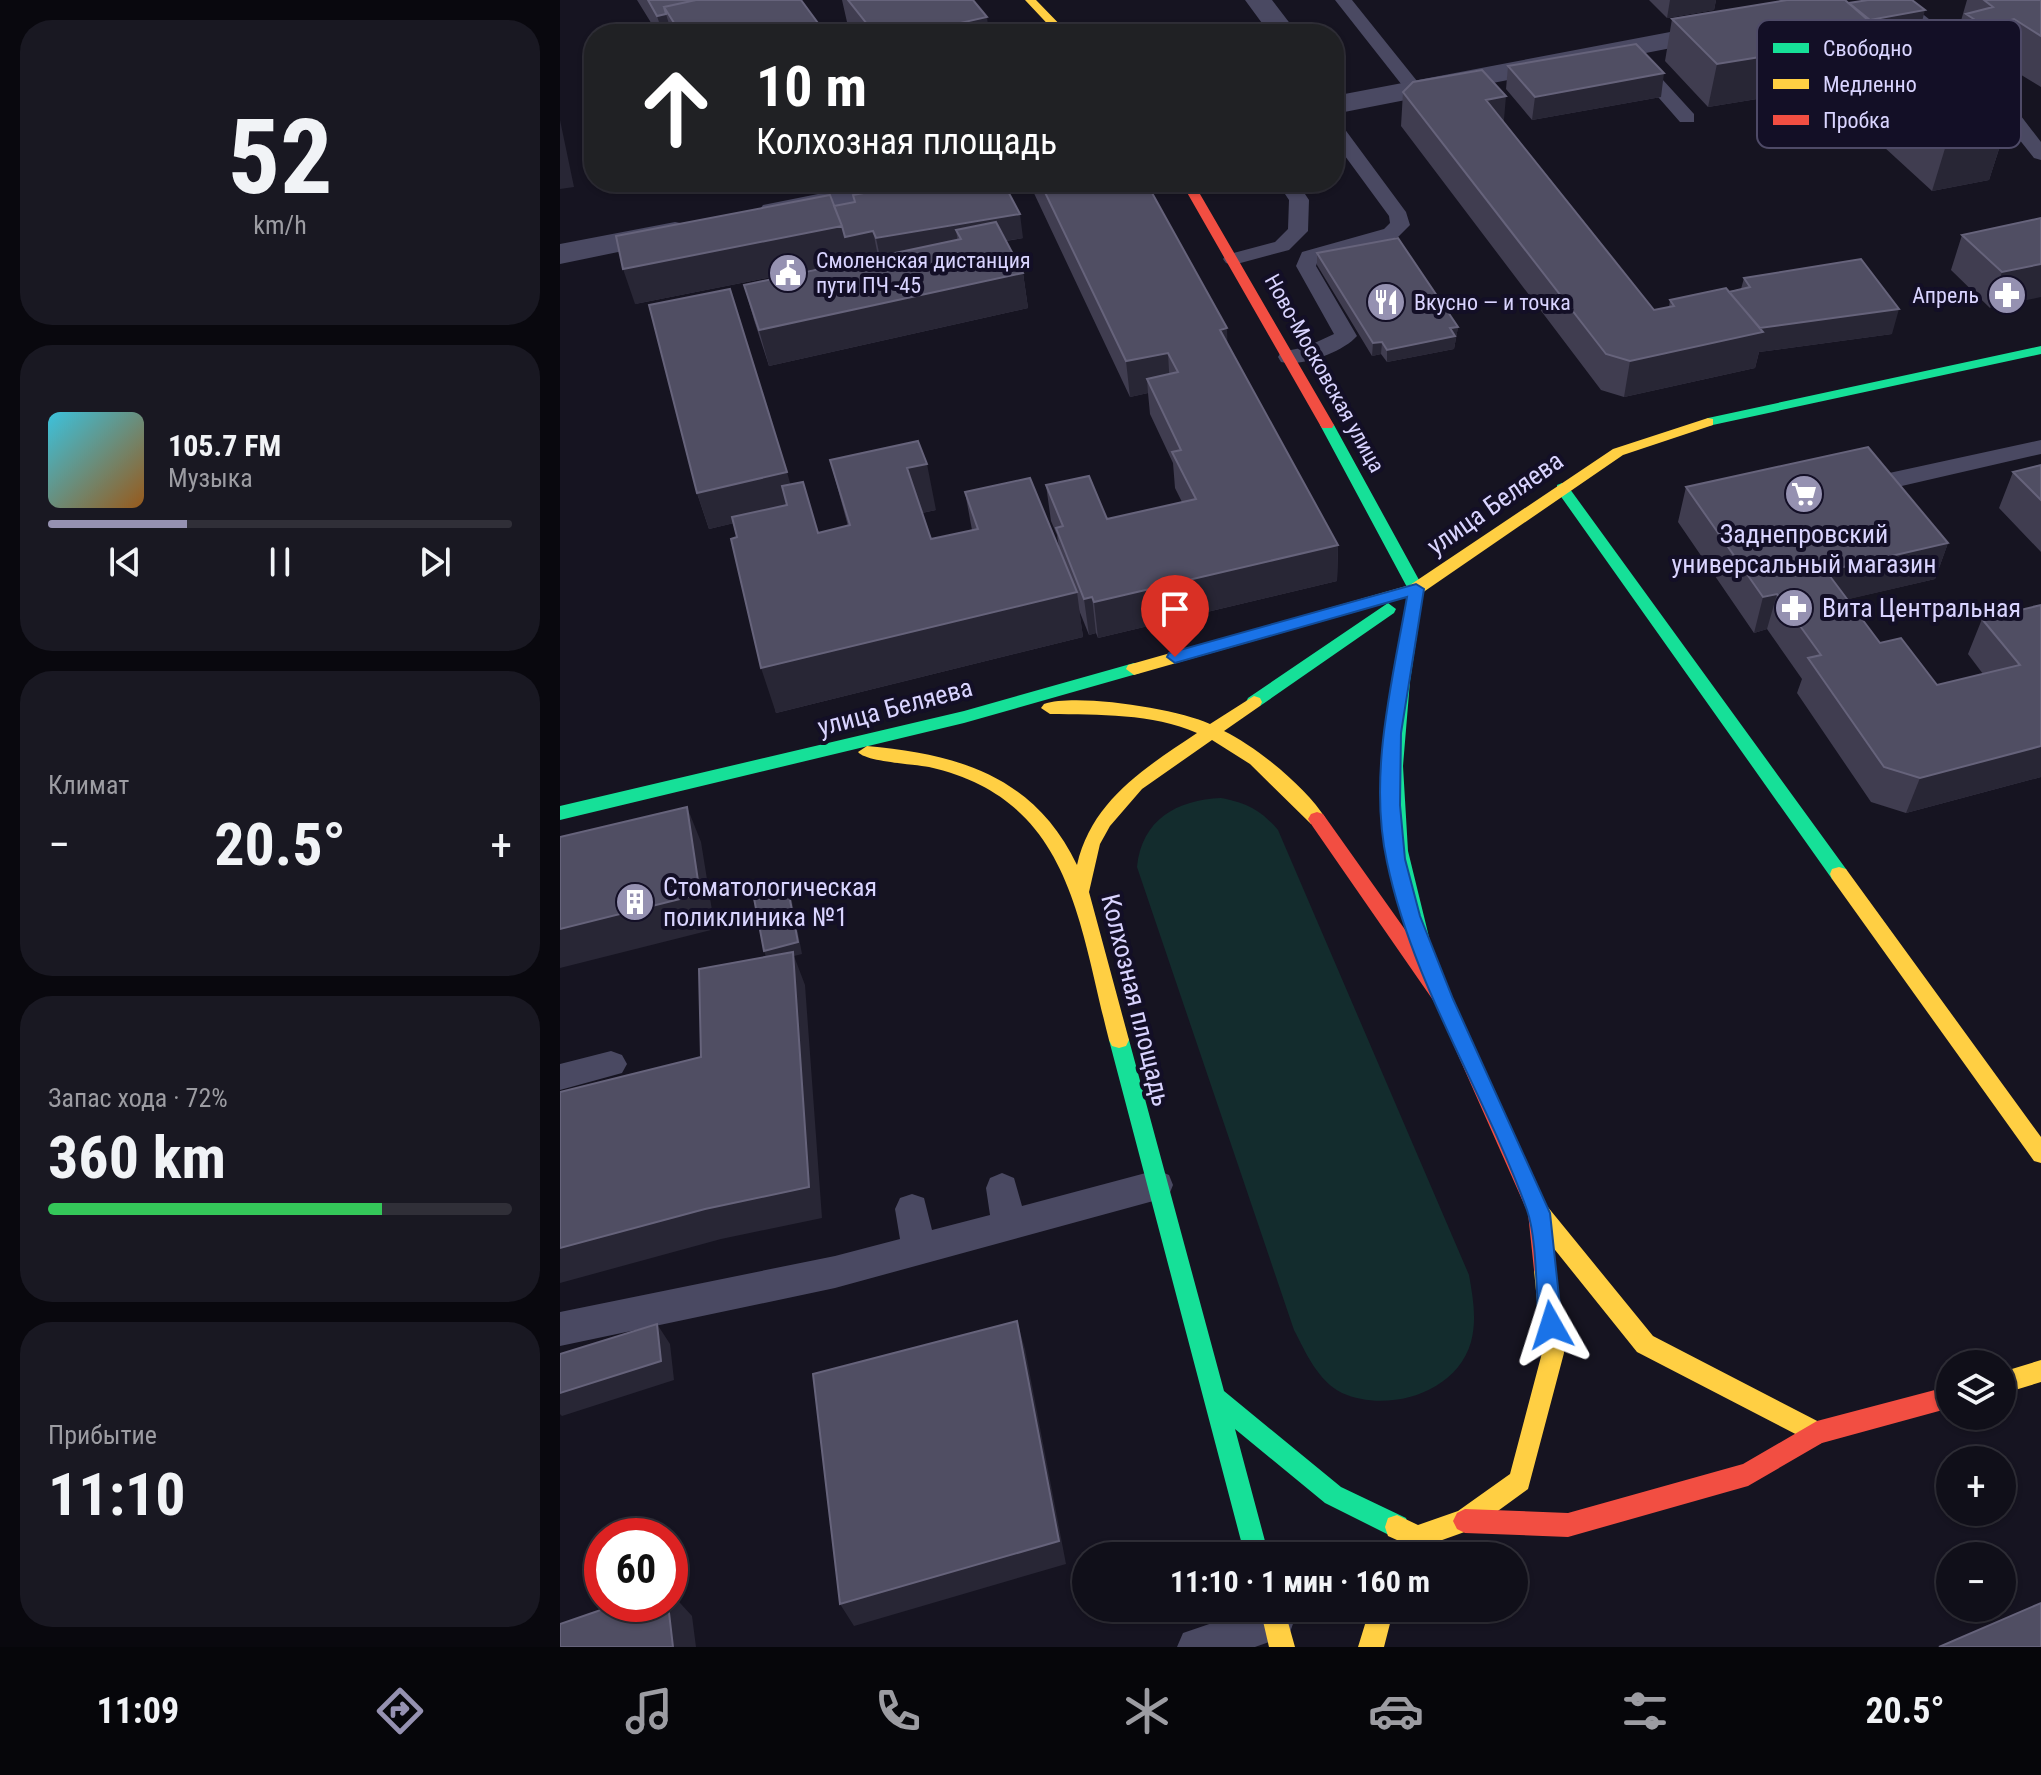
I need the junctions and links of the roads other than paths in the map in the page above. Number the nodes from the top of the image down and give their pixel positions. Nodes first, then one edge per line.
1 (1030, 0) edge
2 (1258, 0) edge
3 (1343, 0) edge
4 (1894, 0) edge
5 (1862, 5) edge
6 (1919, 20) edge
7 (1757, 23) edge
8 (1053, 24) edge
9 (1276, 24) edge
10 (1625, 49) junction
11 (1415, 90) junction
12 (1344, 108) edge
13 (1687, 118) dead end
14 (1344, 125) edge
15 (2021, 129) edge
16 (2041, 154) edge
17 (873, 192) edge
18 (1193, 192) edge
19 (1294, 192) edge
20 (560, 254) edge
21 (1233, 259) junction
22 (2041, 350) edge
23 (1289, 357) junction
24 (2041, 447) edge
25 (1880, 483) edge
26 (1562, 488) junction
27 (1416, 589) junction
28 (964, 717) junction
29 (1213, 730) junction
30 (813, 756) junction
31 (560, 813) edge
32 (1080, 892) junction
33 (1443, 999) junction
34 (611, 1064) dead end
35 (560, 1077) edge
36 (2041, 1154) edge
37 (1157, 1185) junction
38 (1002, 1188) dead end
39 (912, 1209) dead end
40 (1539, 1213) junction
41 (1009, 1225) junction
42 (918, 1249) junction
43 (560, 1329) edge
44 (2041, 1371) edge
45 (2016, 1379) edge
46 (1213, 1396) junction
47 (1936, 1401) edge
48 (1817, 1433) junction
49 (1465, 1521) junction
50 (1417, 1537) junction
51 (1253, 1542) edge
52 (1414, 1542) edge
53 (1378, 1622) edge
54 (1276, 1625) edge
55 (1197, 1647) edge
56 (1371, 1647) edge

1 - 8 main road
2 - 9 street
3 - 11 lane
4 - 5 street
4 - 6 lane
7 - 10 street
10 - 11 street
10 - 13 lane
11 - 12 street
14 - 23 lane
15 - 16 lane
17 - 20 street
18 - 21 main road, Ново-Московская улица
19 - 21 lane
21 - 23 main road, Ново-Московская улица
22 - 26 main road, улица Беляева
23 - 27 main road, Ново-Московская улица
24 - 25 lane
26 - 27 main road, улица Беляева
26 - 36 main road
27 - 28 main road, улица Беляева
27 - 29 main road, Колхозная площадь
27 - 33 main road
28 - 29 main road
28 - 30 main road, улица Беляева
29 - 32 main road, Колхозная площадь
29 - 33 main road
30 - 31 main road, улица Беляева
30 - 32 main road
32 - 37 main road, Колхозная площадь
33 - 40 main road
34 - 35 lane
37 - 41 lane
37 - 46 main road, Колхозная площадь
38 - 41 lane
39 - 42 lane
40 - 48 main road
40 - 49 main road
41 - 42 lane
42 - 43 lane
44 - 45 main road
46 - 50 main road
46 - 51 main road, Колхозная площадь
47 - 48 main road
48 - 49 main road
49 - 50 main road
50 - 52 main road
53 - 56 main road
54 - 55 lane

